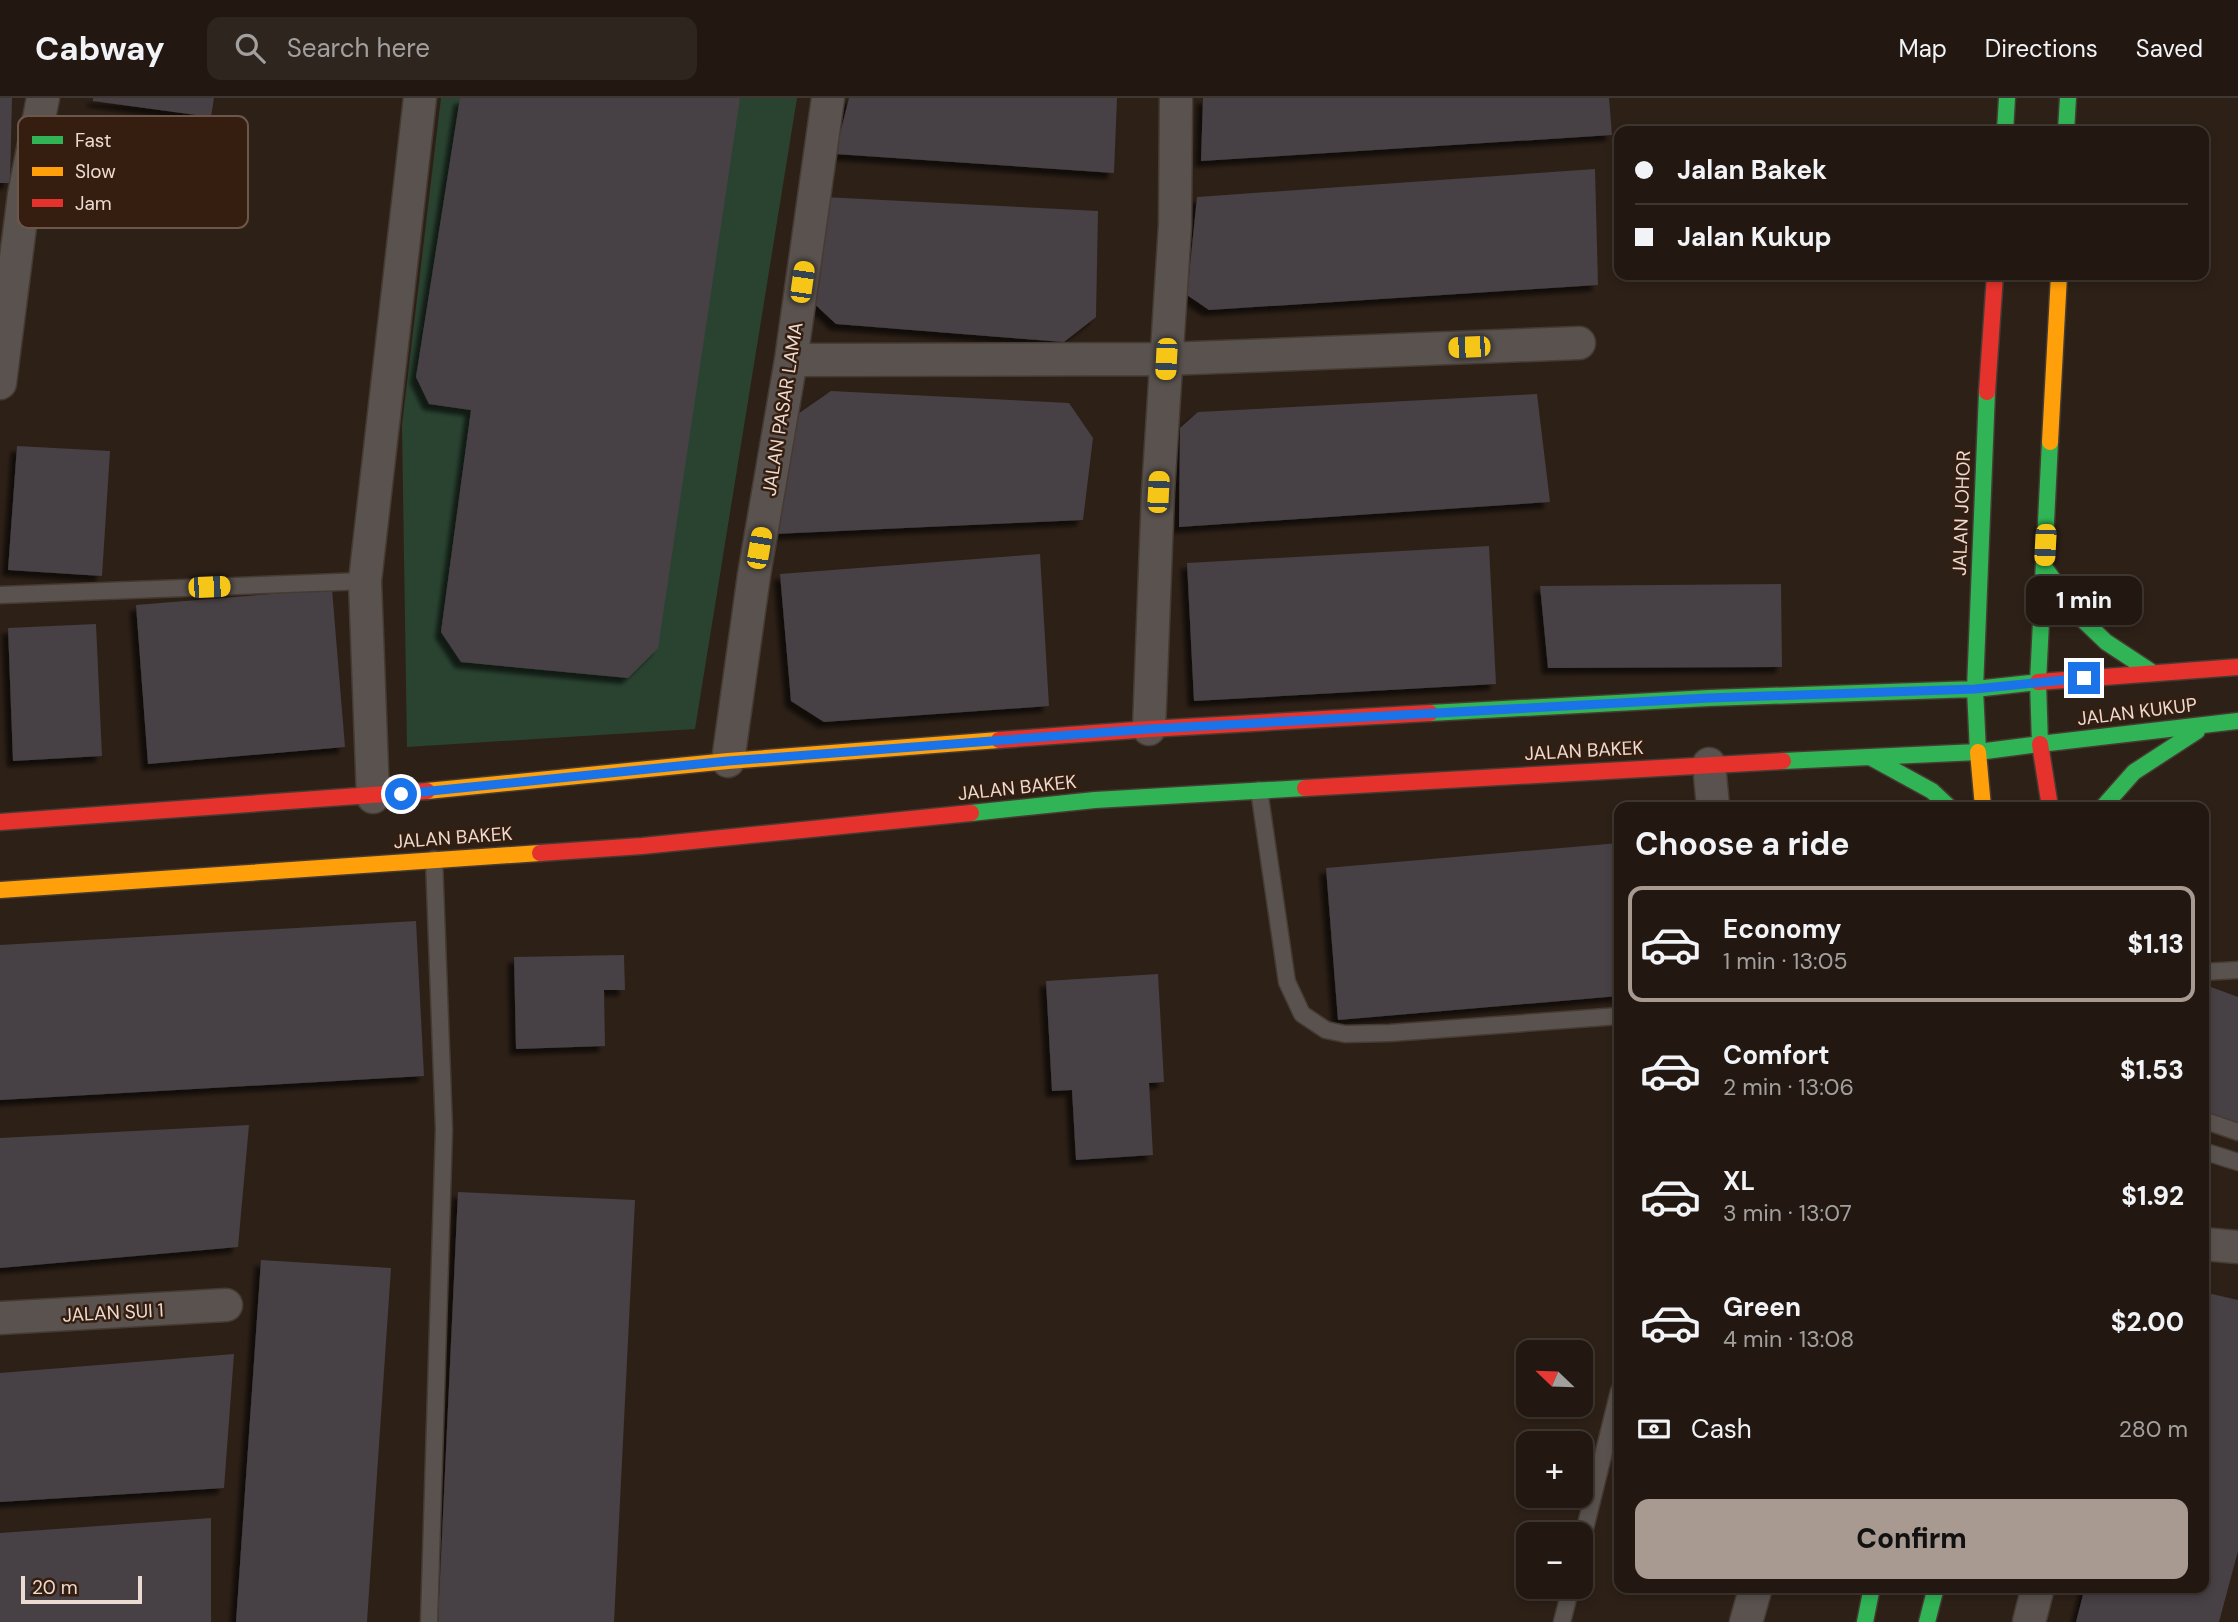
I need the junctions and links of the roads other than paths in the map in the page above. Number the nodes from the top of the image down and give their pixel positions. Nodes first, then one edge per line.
1 (43, 98) edge
2 (420, 98) edge
3 (828, 98) edge
4 (1176, 98) edge
5 (2007, 98) edge
6 (2068, 98) edge
7 (37, 116) edge
8 (2005, 126) edge
9 (2066, 126) edge
10 (18, 176) edge
11 (12, 195) edge
12 (1995, 280) edge
13 (2059, 280) edge
14 (1579, 343) dead end
15 (1166, 359) junction
16 (791, 360) junction
17 (0, 383) edge
18 (2044, 567) junction
19 (365, 581) junction
20 (0, 595) edge
21 (2238, 667) edge
22 (2153, 673) junction
23 (2038, 682) junction
24 (1975, 689) junction
25 (2238, 721) edge
26 (2208, 724) junction
27 (1149, 729) junction
28 (2040, 744) junction
29 (1978, 752) junction
30 (1870, 757) junction
31 (728, 761) junction
32 (1709, 764) junction
33 (1259, 790) junction
34 (373, 797) junction
35 (1713, 802) edge
36 (1944, 802) edge
37 (1983, 802) edge
38 (2049, 802) edge
39 (2106, 802) edge
40 (0, 822) edge
41 (434, 859) junction
42 (0, 890) edge
43 (2238, 970) edge
44 (2209, 972) edge
45 (1614, 1016) edge
46 (2209, 1122) edge
47 (2238, 1132) edge
48 (2209, 1154) edge
49 (2238, 1162) edge
50 (2209, 1245) edge
51 (2238, 1247) edge
52 (226, 1306) dead end
53 (0, 1318) edge
54 (1614, 1411) edge
55 (1587, 1522) edge
56 (1754, 1593) edge
57 (1871, 1593) edge
58 (1934, 1593) edge
59 (2036, 1593) edge
60 (1568, 1599) edge
61 (429, 1622) edge
62 (1562, 1622) edge
63 (1746, 1622) edge
64 (1865, 1622) edge
65 (1927, 1622) edge
66 (2029, 1622) edge

1 - 7 street
2 - 19 street
3 - 16 street, JALAN PASAR LAMA
4 - 15 street
5 - 8 main road
6 - 9 main road
10 - 11 street
11 - 17 street
12 - 24 main road, JALAN JOHOR
13 - 18 main road
14 - 15 street
15 - 16 street
15 - 27 street
16 - 31 street, JALAN PASAR LAMA
18 - 22 main road
18 - 23 main road
19 - 20 lane
19 - 34 street
21 - 22 main road, JALAN KUKUP
22 - 23 main road, JALAN KUKUP
23 - 24 main road
23 - 28 main road
24 - 27 main road
24 - 29 main road, JALAN JOHOR
25 - 26 main road, JALAN KUKUP
26 - 28 main road, JALAN KUKUP
26 - 39 main road
27 - 31 main road
28 - 29 main road, JALAN BAKEK
28 - 38 main road
29 - 30 main road, JALAN BAKEK
29 - 37 main road, JALAN JOHOR
30 - 32 main road, JALAN BAKEK
30 - 36 main road
31 - 34 main road
32 - 33 main road, JALAN BAKEK
32 - 35 street
33 - 41 main road, JALAN BAKEK
33 - 45 lane
34 - 40 main road
41 - 42 main road, JALAN BAKEK
41 - 61 lane
43 - 44 lane
46 - 47 lane
48 - 49 lane
50 - 51 street
52 - 53 street, JALAN SUI 1
54 - 55 lane
56 - 63 street
57 - 64 main road
58 - 65 main road
59 - 66 street
60 - 62 lane

